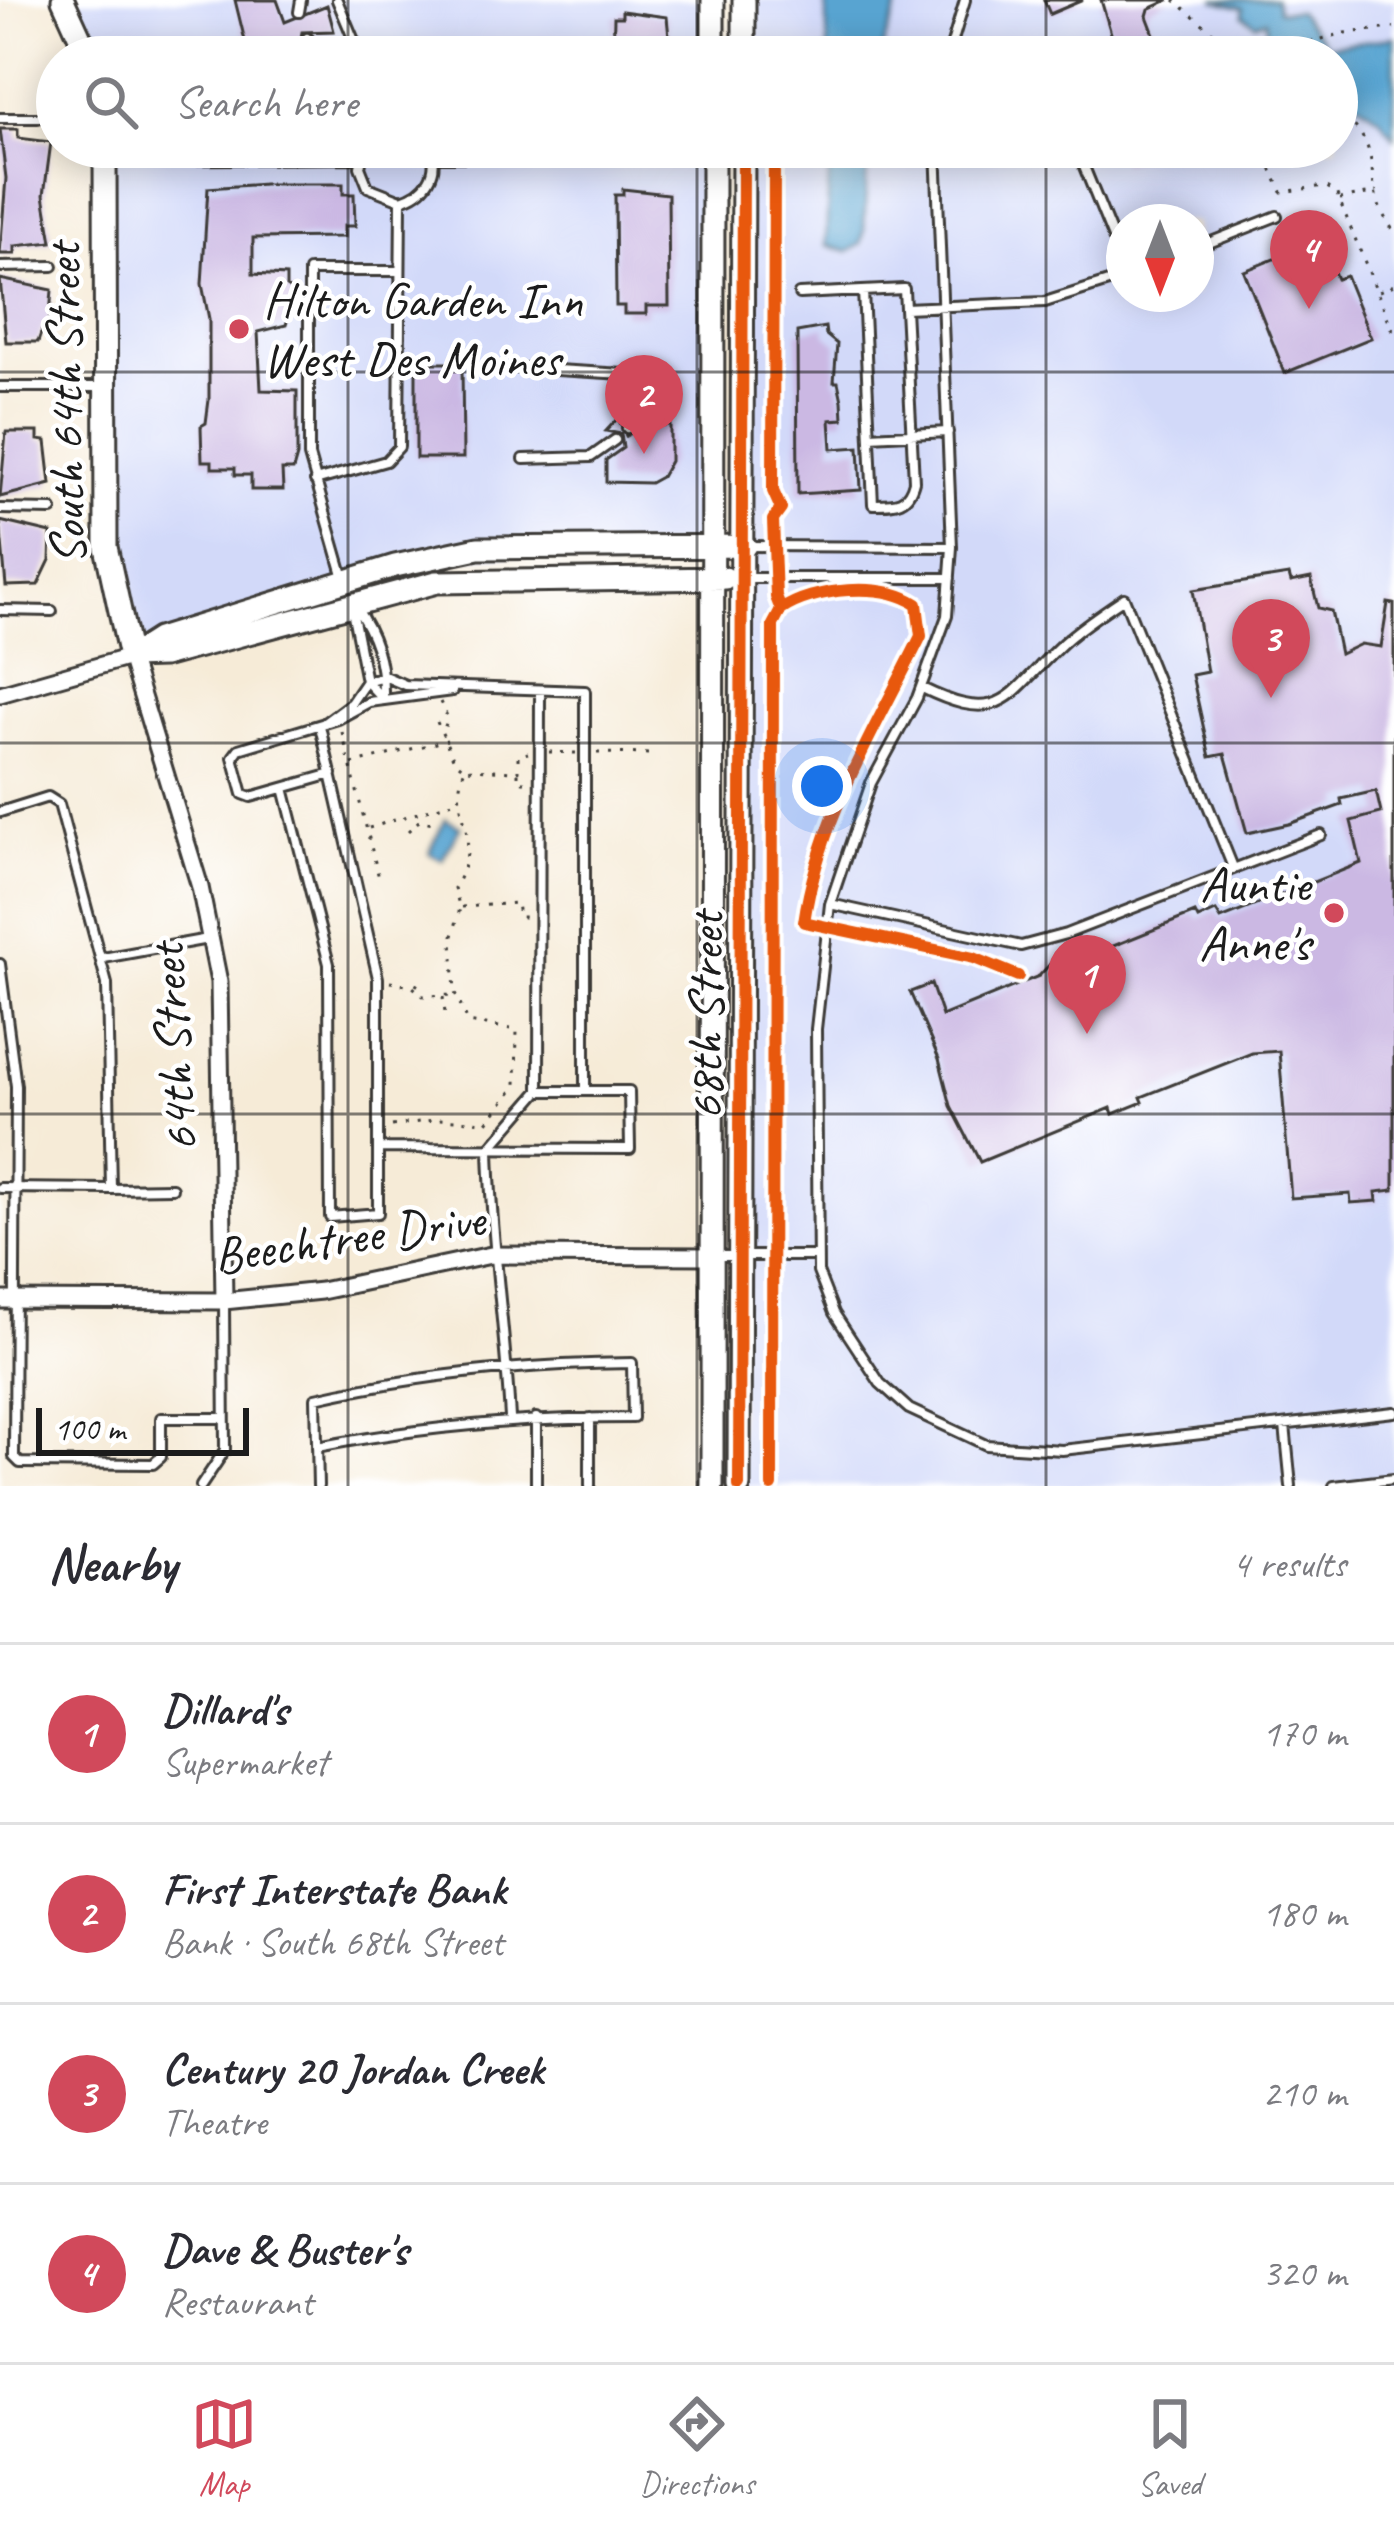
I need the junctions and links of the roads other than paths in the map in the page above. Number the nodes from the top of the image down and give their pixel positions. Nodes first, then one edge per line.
1 (64, 0) edge
2 (301, 0) edge
3 (338, 0) edge
4 (713, 0) edge
5 (744, 0) edge
6 (965, 0) edge
7 (299, 12) dead end
8 (80, 36) edge
9 (352, 36) edge
10 (713, 36) edge
11 (744, 36) edge
12 (954, 36) edge
13 (0, 118) edge
14 (36, 118) edge
15 (106, 168) edge
16 (363, 168) edge
17 (431, 168) edge
18 (713, 168) edge
19 (743, 168) edge
20 (937, 168) edge
21 (1085, 168) edge
22 (400, 200) junction
23 (1277, 216) dead end
24 (1106, 221) edge
25 (1214, 241) edge
26 (53, 266) dead end
27 (0, 267) edge
28 (400, 271) junction
29 (1106, 283) edge
30 (863, 291) junction
31 (309, 293) dead end
32 (799, 294) dead end
33 (943, 307) junction
34 (905, 308) junction
35 (309, 309) dead end
36 (523, 368) dead end
37 (0, 387) edge
38 (107, 387) junction
39 (627, 428) dead end
40 (948, 432) junction
41 (911, 434) junction
42 (870, 436) junction
43 (615, 440) dead end
44 (524, 459) dead end
45 (315, 482) junction
46 (0, 509) edge
47 (52, 510) dead end
48 (714, 544) junction
49 (745, 546) junction
50 (952, 547) junction
51 (715, 578) junction
52 (745, 578) junction
53 (950, 578) junction
54 (348, 592) junction
55 (0, 610) edge
56 (52, 611) dead end
57 (130, 657) junction
58 (383, 676) junction
59 (366, 680) junction
60 (922, 688) junction
61 (466, 689) junction
62 (540, 690) junction
63 (0, 694) edge
64 (382, 699) junction
65 (320, 726) junction
66 (332, 774) junction
67 (284, 788) junction
68 (0, 812) edge
69 (1322, 835) dead end
70 (1232, 865) junction
71 (830, 904) junction
72 (210, 939) junction
73 (103, 958) junction
74 (0, 964) edge
75 (585, 1090) junction
76 (539, 1091) junction
77 (378, 1148) junction
78 (490, 1149) junction
79 (0, 1188) edge
80 (15, 1188) junction
81 (172, 1188) dead end
82 (111, 1189) junction
83 (491, 1255) junction
84 (709, 1256) junction
85 (816, 1256) junction
86 (744, 1258) junction
87 (8, 1300) edge
88 (224, 1301) junction
89 (507, 1364) junction
90 (1394, 1412) edge
91 (224, 1418) junction
92 (511, 1418) junction
93 (536, 1418) junction
94 (590, 1418) junction
95 (1285, 1425) junction
96 (317, 1447) junction
97 (1394, 1479) edge
98 (201, 1486) edge
99 (318, 1486) edge
100 (536, 1486) edge
101 (590, 1486) edge
102 (712, 1486) edge
103 (740, 1486) edge
104 (1291, 1486) edge
105 (1334, 1486) edge

1 - 8 street
2 - 7 lane
3 - 9 lane
4 - 10 street
5 - 11 street
6 - 12 lane
13 - 14 lane
15 - 38 street, South 64th Street
16 - 22 lane
17 - 22 lane
18 - 48 street, 68th Street
19 - 49 street, 68th Street
20 - 33 lane
21 - 24 lane
22 - 28 lane
23 - 25 lane
26 - 27 lane
28 - 31 lane
28 - 45 lane
29 - 33 lane
30 - 32 lane
30 - 34 lane
30 - 42 lane
33 - 34 lane
33 - 40 lane
34 - 41 lane
35 - 45 lane
36 - 39 lane
37 - 38 lane
38 - 57 street, South 64th Street
40 - 41 lane
40 - 50 lane
41 - 42 lane
41 - 42 lane
43 - 44 lane
45 - 54 lane
46 - 47 lane
48 - 49 street
48 - 51 street, 68th Street
48 - 54 street
49 - 50 lane
49 - 52 street, 68th Street
50 - 53 lane
51 - 52 street
51 - 54 street
51 - 84 street, 68th Street
52 - 53 lane
52 - 86 street, 68th Street
53 - 60 lane
54 - 57 street
54 - 58 lane
54 - 59 lane
55 - 56 lane
57 - 63 street
57 - 72 street, 64th Street
58 - 59 lane
58 - 61 lane
58 - 64 lane
59 - 64 lane
59 - 65 lane
60 - 70 lane
60 - 71 lane
61 - 62 lane
61 - 64 lane
62 - 75 lane
62 - 76 lane
64 - 65 lane
65 - 66 lane
65 - 67 lane
66 - 67 lane
66 - 77 lane
67 - 77 lane
68 - 73 lane
69 - 70 lane
70 - 71 lane
71 - 85 lane
72 - 73 lane
72 - 88 street, 64th Street
73 - 82 lane
74 - 80 lane
75 - 76 lane
75 - 78 lane
76 - 78 lane
77 - 78 lane
78 - 83 lane
79 - 80 lane
80 - 82 lane
80 - 87 lane
81 - 82 lane
83 - 84 street, Beechtree Drive
83 - 88 street, Beechtree Drive
83 - 89 lane
84 - 86 lane
84 - 102 street, 68th Street
85 - 86 lane
85 - 95 lane
86 - 103 street, 68th Street
87 - 88 street, Beechtree Drive
87 - 91 lane
88 - 91 lane
89 - 92 lane
89 - 94 lane
89 - 96 lane
90 - 95 lane
91 - 98 lane
92 - 93 lane
92 - 96 lane
93 - 94 lane
93 - 100 lane
94 - 101 lane
95 - 104 lane
96 - 99 lane
97 - 105 lane

